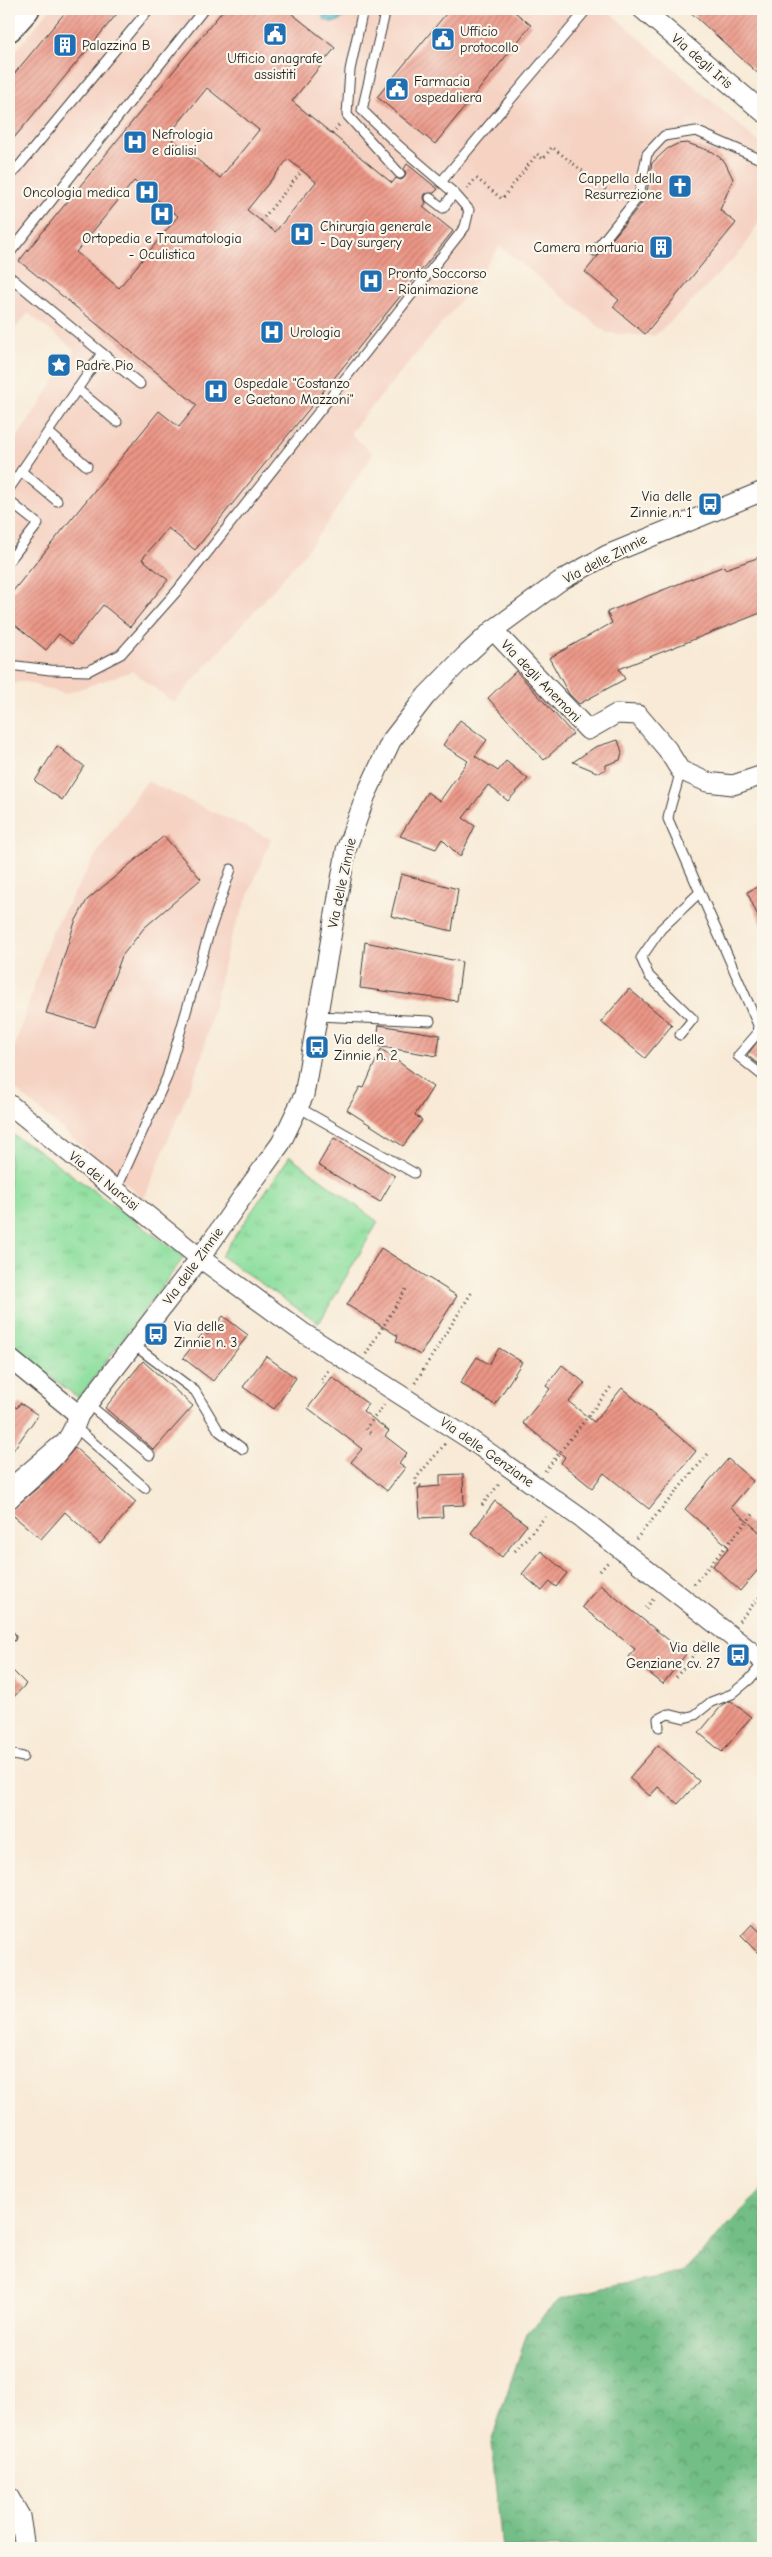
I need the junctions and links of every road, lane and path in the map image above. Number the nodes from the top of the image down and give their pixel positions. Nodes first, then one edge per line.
1 (26, 9) edge
2 (149, 9) edge
3 (204, 9) edge
4 (363, 9) edge
5 (386, 9) edge
6 (587, 9) edge
7 (642, 9) edge
8 (661, 15) edge
9 (9, 28) edge
10 (362, 110) junction
11 (763, 112) edge
12 (347, 115) junction
13 (763, 154) edge
14 (302, 170) dead end
15 (400, 174) dead end
16 (9, 178) edge
17 (441, 182) junction
18 (457, 196) junction
19 (430, 198) dead end
20 (629, 208) junction
21 (261, 221) dead end
22 (10, 251) edge
23 (594, 251) dead end
24 (9, 276) edge
25 (102, 353) junction
26 (140, 384) dead end
27 (77, 389) junction
28 (116, 422) dead end
29 (48, 432) junction
30 (87, 466) dead end
31 (21, 471) junction
32 (9, 489) edge
33 (763, 491) edge
34 (9, 501) edge
35 (57, 501) dead end
36 (9, 561) edge
37 (493, 630) junction
38 (9, 665) edge
39 (680, 770) junction
40 (763, 775) edge
41 (231, 869) dead end
42 (699, 893) junction
43 (317, 1016) junction
44 (430, 1021) dead end
45 (761, 1024) edge
46 (680, 1035) dead end
47 (763, 1076) edge
48 (9, 1104) edge
49 (298, 1107) junction
50 (414, 1173) dead end
51 (116, 1191) junction
52 (200, 1258) junction
53 (408, 1286) dead end
54 (472, 1292) dead end
55 (134, 1345) junction
56 (9, 1358) edge
57 (358, 1366) junction
58 (611, 1387) dead end
59 (401, 1394) junction
60 (78, 1421) junction
61 (456, 1430) junction
62 (370, 1433) dead end
63 (243, 1449) dead end
64 (708, 1454) dead end
65 (150, 1455) dead end
66 (512, 1469) junction
67 (9, 1483) edge
68 (534, 1485) junction
69 (421, 1486) dead end
70 (145, 1488) dead end
71 (9, 1499) edge
72 (558, 1502) junction
73 (482, 1505) dead end
74 (755, 1512) dead end
75 (515, 1551) dead end
76 (626, 1551) junction
77 (763, 1593) edge
78 (684, 1597) junction
79 (723, 1628) junction
80 (763, 1662) edge
81 (676, 1677) dead end
82 (659, 1727) dead end
83 (9, 1754) edge
84 (22, 1757) dead end
85 (9, 2497) edge
86 (25, 2548) edge

1 - 9 main road
2 - 16 lane
3 - 22 lane
4 - 12 lane
5 - 10 lane
6 - 17 lane
7 - 8 street, Via degli Iris
8 - 11 street, Via degli Iris
10 - 12 lane
10 - 17 lane
12 - 15 lane
13 - 20 lane
14 - 21 path
17 - 18 lane
18 - 19 lane
18 - 20 path
18 - 38 lane
20 - 23 lane
24 - 25 lane
25 - 26 lane
25 - 27 lane
27 - 28 lane
27 - 29 lane
29 - 30 lane
29 - 31 lane
31 - 32 lane
31 - 35 lane
33 - 37 street, Via delle Zinnie
34 - 36 lane
37 - 39 street, Via degli Anemoni
37 - 43 street, Via delle Zinnie
39 - 40 street
39 - 42 lane
41 - 51 lane
42 - 45 lane
42 - 46 lane
43 - 44 lane
43 - 49 street, Via delle Zinnie
45 - 47 lane
48 - 51 street, Via dei Narcisi
49 - 50 lane
49 - 52 street, Via delle Zinnie
51 - 52 street, Via dei Narcisi
52 - 55 street, Via delle Zinnie
52 - 57 street, Via delle Genziane
53 - 57 path
54 - 59 path
55 - 60 street, Via delle Zinnie
55 - 63 lane
56 - 60 street
57 - 59 street, Via delle Genziane
58 - 68 path
59 - 61 street, Via delle Genziane
59 - 62 path
60 - 65 lane
60 - 67 lane
60 - 70 lane
60 - 71 street, Via delle Zinnie
61 - 66 street, Via delle Genziane
61 - 69 path
64 - 76 path
66 - 68 street, Via delle Genziane
66 - 73 path
68 - 72 street, Via delle Genziane
72 - 75 path
72 - 76 street, Via delle Genziane
74 - 78 path
76 - 78 street, Via delle Genziane
77 - 79 path
78 - 79 street, Via delle Genziane
79 - 80 street, Via delle Genziane
79 - 81 path
80 - 82 lane
83 - 84 lane
85 - 86 street

